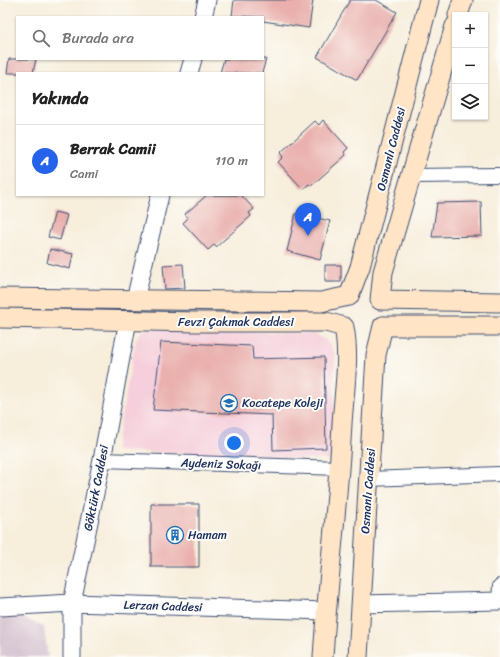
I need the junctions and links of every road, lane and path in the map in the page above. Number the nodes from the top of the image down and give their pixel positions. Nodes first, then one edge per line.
1 (207, 0) edge
2 (429, 0) edge
3 (462, 0) edge
4 (459, 12) edge
5 (203, 16) edge
6 (452, 36) edge
7 (193, 60) edge
8 (189, 72) edge
9 (500, 175) edge
10 (411, 176) junction
11 (160, 196) edge
12 (350, 296) junction
13 (0, 298) edge
14 (135, 300) junction
15 (380, 300) junction
16 (500, 302) edge
17 (0, 318) edge
18 (128, 320) junction
19 (383, 326) junction
20 (500, 326) edge
21 (344, 327) junction
22 (102, 460) junction
23 (340, 468) junction
24 (500, 474) edge
25 (369, 479) junction
26 (500, 596) edge
27 (72, 603) junction
28 (361, 604) junction
29 (0, 607) edge
30 (326, 611) junction
31 (72, 657) edge
32 (323, 657) edge
33 (358, 657) edge

1 - 5 street
2 - 12 main road, Osmanlı Caddesi
3 - 4 main road
6 - 10 main road, Osmanlı Caddesi
7 - 8 street
9 - 10 street
10 - 15 main road, Osmanlı Caddesi
11 - 14 street
12 - 14 main road, Fevzi Çakmak Caddesi
12 - 15 main road
12 - 21 main road
13 - 14 main road, Fevzi Çakmak Caddesi
14 - 18 main road
15 - 16 main road
15 - 19 main road
17 - 18 main road, Fevzi Çakmak Caddesi
18 - 21 main road, Fevzi Çakmak Caddesi
18 - 22 street, Göktürk Caddesi
19 - 20 main road
19 - 21 main road
19 - 25 main road, Osmanlı Caddesi
21 - 23 main road
22 - 23 street, Aydeniz Sokağı
22 - 27 street, Göktürk Caddesi
23 - 30 main road
24 - 25 street
25 - 28 main road, Osmanlı Caddesi
26 - 28 street
27 - 29 street, Lerzan Caddesi
27 - 30 street, Lerzan Caddesi
27 - 31 street, Göktürk Caddesi
28 - 33 main road, Osmanlı Caddesi
30 - 32 main road

